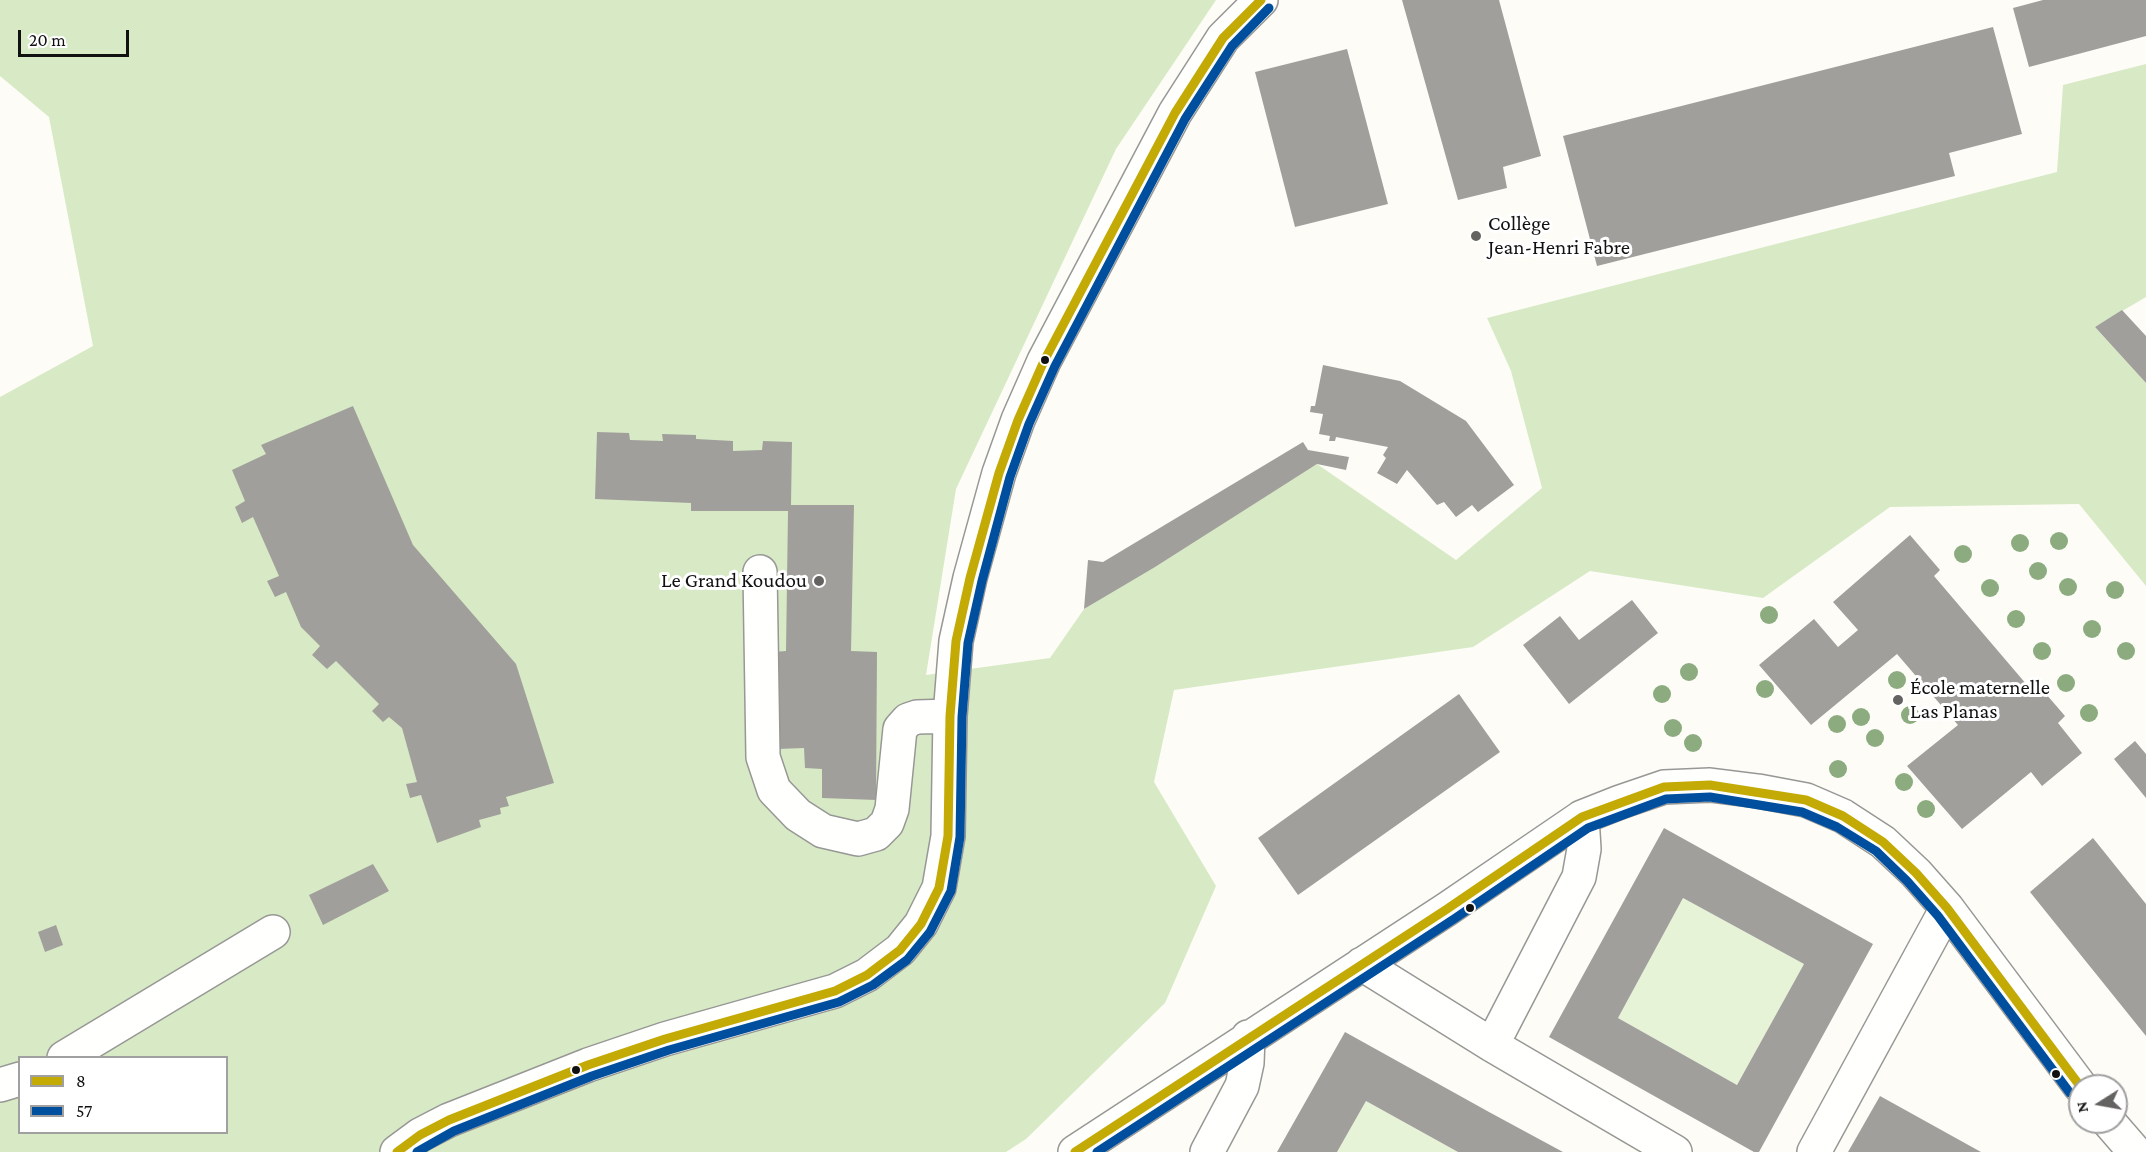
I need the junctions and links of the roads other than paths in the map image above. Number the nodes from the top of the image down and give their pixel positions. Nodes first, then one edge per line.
1 (1261, 0) edge
2 (760, 572) dead end
3 (950, 716) junction
4 (1582, 817) junction
5 (1947, 908) junction
6 (273, 932) dead end
7 (1362, 964) junction
8 (1248, 1037) junction
9 (1492, 1045) junction
10 (67, 1056) edge
11 (2071, 1074) edge
12 (18, 1080) edge
13 (0, 1085) edge
14 (2119, 1134) edge
15 (397, 1152) edge
16 (1075, 1152) edge
17 (1207, 1152) edge
18 (1675, 1152) edge
19 (1814, 1152) edge
20 (2135, 1152) edge

1 - 3 street
2 - 3 street
3 - 15 street
4 - 5 street
4 - 7 street
4 - 9 street
5 - 11 street
5 - 19 street
6 - 10 street
7 - 8 street
7 - 9 street
8 - 16 street
8 - 17 street
9 - 18 street
12 - 13 street
14 - 20 street

